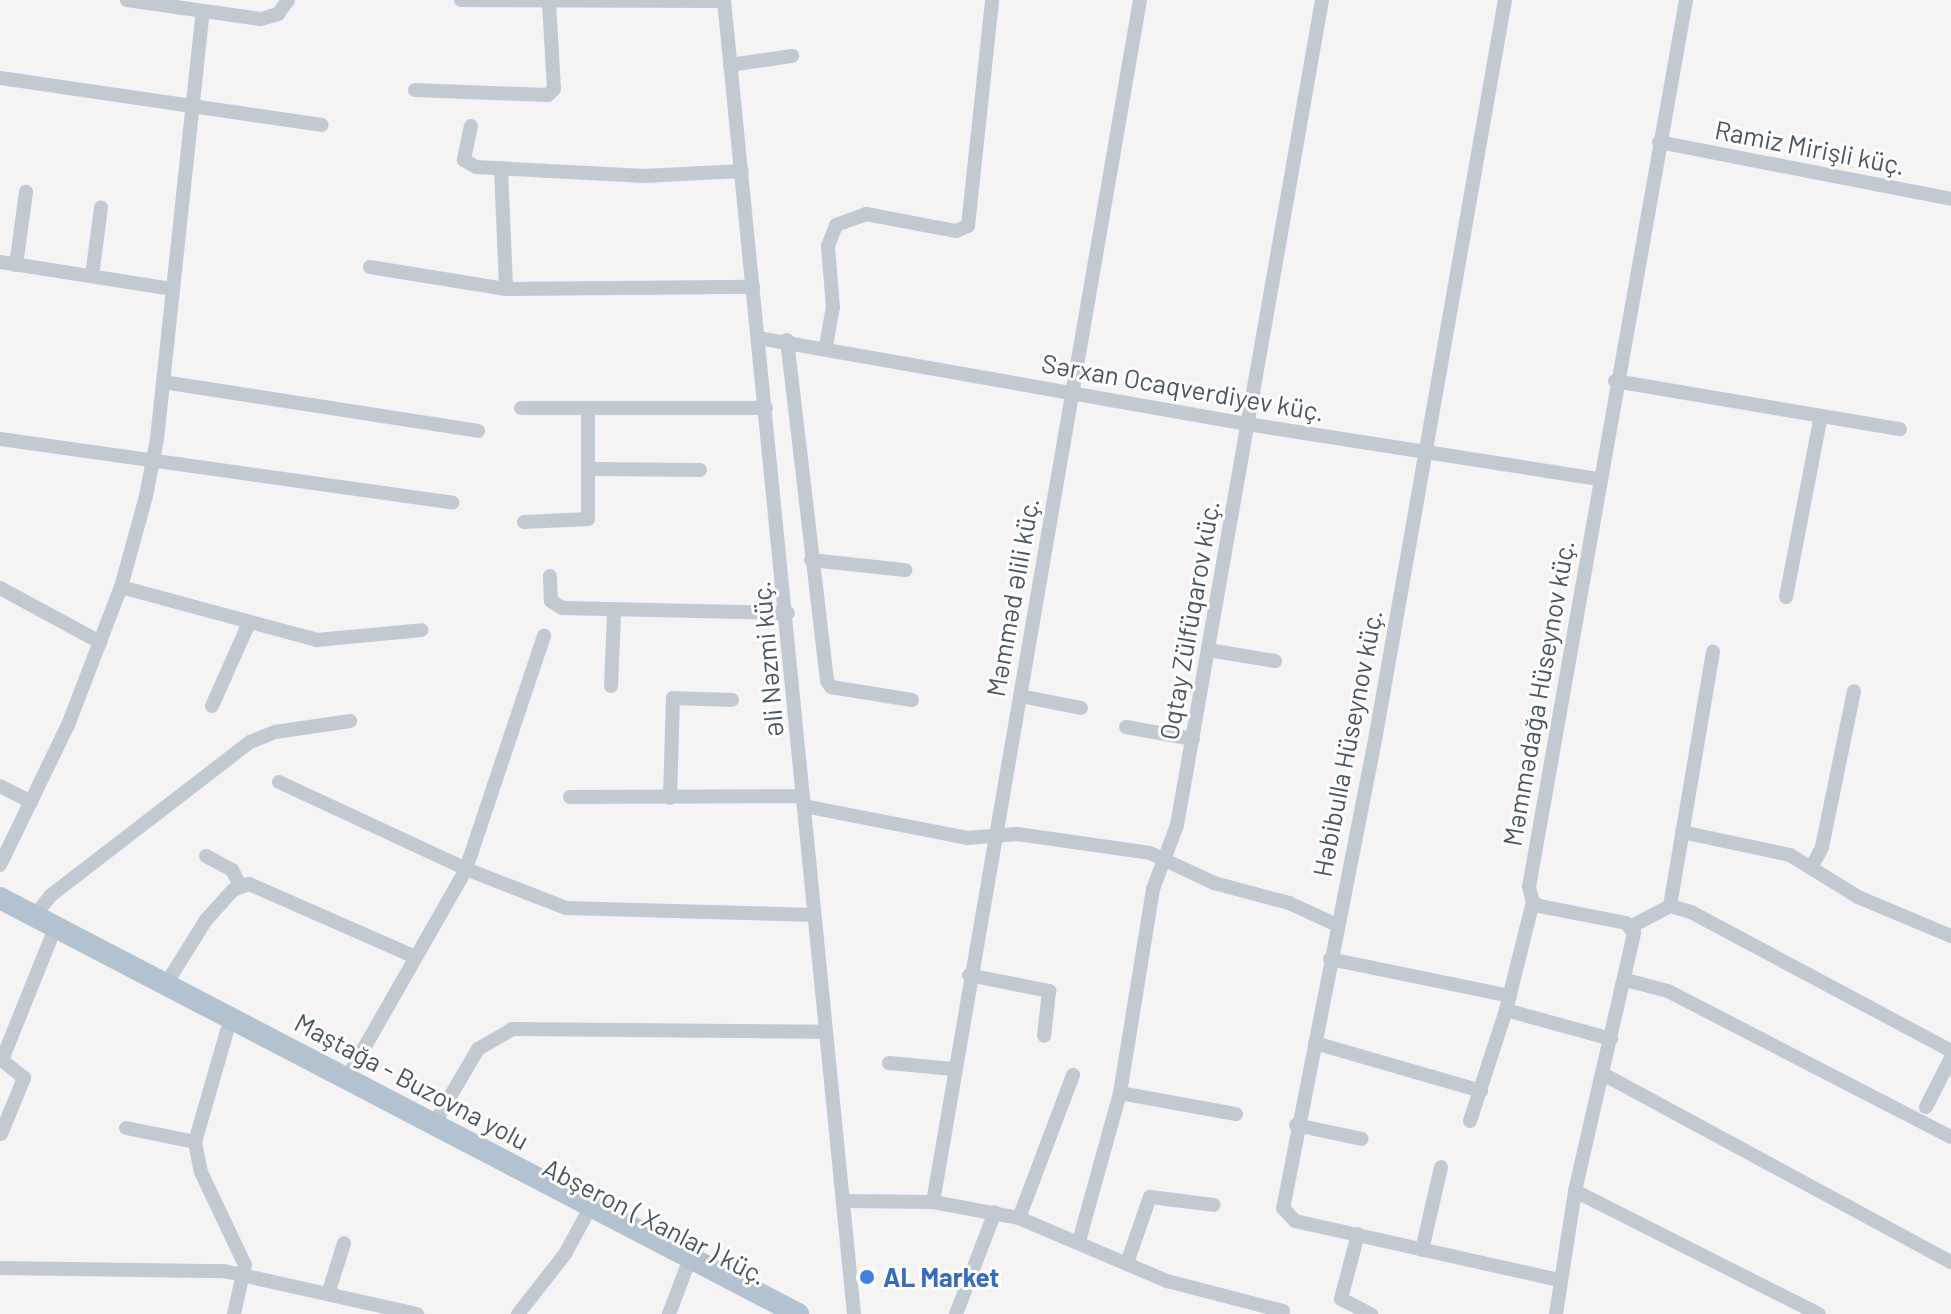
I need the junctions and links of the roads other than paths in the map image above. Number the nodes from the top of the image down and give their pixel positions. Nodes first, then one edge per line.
1 (127, 0) edge
2 (288, 0) edge
3 (461, 0) edge
4 (724, 0) edge
5 (992, 0) edge
6 (1140, 0) edge
7 (1322, 0) edge
8 (1505, 0) edge
9 (1686, 0) edge
10 (549, 1) edge
11 (203, 12) junction
12 (792, 56) dead end
13 (730, 65) junction
14 (0, 78) edge
15 (415, 90) dead end
16 (192, 107) junction
17 (322, 125) dead end
18 (471, 126) dead end
19 (1659, 142) junction
20 (501, 168) junction
21 (742, 171) junction
22 (26, 192) dead end
23 (1951, 199) edge
24 (101, 208) dead end
25 (0, 262) edge
26 (16, 265) junction
27 (370, 267) dead end
28 (92, 276) junction
29 (753, 287) junction
30 (173, 289) junction
31 (506, 289) junction
32 (759, 338) junction
33 (787, 340) junction
34 (826, 346) junction
35 (1615, 381) junction
36 (163, 382) junction
37 (1071, 392) junction
38 (521, 408) dead end
39 (588, 408) junction
40 (766, 408) junction
41 (1821, 416) junction
42 (1247, 424) junction
43 (1900, 429) dead end
44 (478, 431) dead end
45 (0, 439) edge
46 (1423, 453) junction
47 (152, 464) junction
48 (591, 469) junction
49 (700, 470) dead end
50 (1599, 479) junction
51 (453, 503) dead end
52 (524, 522) dead end
53 (811, 560) junction
54 (905, 570) dead end
55 (550, 576) dead end
56 (121, 587) junction
57 (0, 588) edge
58 (1786, 597) dead end
59 (614, 613) junction
60 (788, 613) junction
61 (249, 623) junction
62 (422, 630) dead end
63 (544, 636) dead end
64 (100, 642) junction
65 (1208, 650) junction
66 (1713, 652) dead end
67 (1275, 661) dead end
68 (611, 686) dead end
69 (1854, 691) dead end
70 (1020, 696) junction
71 (732, 700) dead end
72 (912, 700) dead end
73 (212, 706) dead end
74 (1081, 708) dead end
75 (350, 721) dead end
76 (1126, 727) dead end
77 (1193, 739) junction
78 (279, 782) dead end
79 (0, 786) edge
80 (570, 797) dead end
81 (670, 798) junction
82 (804, 801) junction
83 (31, 802) junction
84 (1682, 832) junction
85 (992, 835) junction
86 (206, 856) dead end
87 (1163, 857) junction
88 (0, 865) edge
89 (1811, 868) junction
90 (466, 869) junction
91 (240, 885) junction
92 (0, 898) edge
93 (1533, 902) junction
94 (1670, 906) junction
95 (0, 911) edge
96 (814, 915) junction
97 (34, 916) junction
98 (1337, 925) junction
99 (1632, 926) junction
100 (1951, 936) edge
101 (51, 938) junction
102 (415, 957) junction
103 (1330, 959) junction
104 (969, 975) junction
105 (1626, 980) junction
106 (166, 984) junction
107 (1508, 1003) junction
108 (227, 1031) junction
109 (826, 1032) junction
110 (1044, 1036) dead end
111 (1611, 1039) junction
112 (1315, 1043) junction
113 (1951, 1051) edge
114 (1951, 1058) edge
115 (889, 1063) dead end
116 (954, 1069) junction
117 (1603, 1074) junction
118 (1073, 1075) dead end
119 (347, 1078) junction
120 (1481, 1091) junction
121 (1120, 1093) junction
122 (1926, 1107) dead end
123 (1236, 1114) dead end
124 (1470, 1121) dead end
125 (434, 1124) junction
126 (1296, 1125) junction
127 (126, 1128) dead end
128 (1, 1134) edge
129 (1951, 1137) edge
130 (1362, 1139) dead end
131 (195, 1142) junction
132 (1441, 1167) dead end
133 (1575, 1191) junction
134 (845, 1201) junction
135 (933, 1202) junction
136 (1214, 1205) dead end
137 (995, 1212) junction
138 (585, 1217) junction
139 (1019, 1218) junction
140 (1358, 1234) junction
141 (1079, 1241) junction
142 (344, 1243) dead end
143 (1422, 1250) junction
144 (1951, 1262) edge
145 (1127, 1263) junction
146 (0, 1268) edge
147 (686, 1269) junction
148 (245, 1274) junction
149 (1560, 1280) junction
150 (329, 1291) junction
151 (1283, 1311) dead end
152 (234, 1314) edge
153 (417, 1314) edge
154 (518, 1314) edge
155 (669, 1314) edge
156 (775, 1314) edge
157 (798, 1314) edge
158 (854, 1314) edge
159 (956, 1314) edge
160 (1371, 1314) edge
161 (1556, 1314) edge
162 (1819, 1314) edge

1 - 11 street
2 - 11 street
3 - 10 street
4 - 10 street
4 - 13 street, Əli Nəzmi küç.
5 - 34 street
6 - 37 street, Məmməd Əlili küç.
7 - 42 street, Oqtay Zülfüqarov küç.
8 - 46 street, Həbibulla Hüseynov küç.
9 - 19 street, Məmmədağa Hüseynov küç.
10 - 15 street
11 - 16 street
12 - 13 street
13 - 21 street, Əli Nəzmi küç.
14 - 16 street
16 - 17 street
16 - 30 street
18 - 20 street
19 - 23 street, Ramiz Mirişli küç.
19 - 35 street, Məmmədağa Hüseynov küç.
20 - 21 street
20 - 31 street
21 - 29 street, Əli Nəzmi küç.
22 - 26 street
24 - 28 street
25 - 26 street
26 - 28 street
27 - 31 street
28 - 30 street
29 - 31 street
29 - 32 street, Əli Nəzmi küç.
30 - 36 street
32 - 33 street, Sərxan Ocaqverdiyev küç.
32 - 40 street, Əli Nəzmi küç.
33 - 34 street, Sərxan Ocaqverdiyev küç.
33 - 53 street
34 - 37 street, Sərxan Ocaqverdiyev küç.
35 - 41 street
35 - 50 street, Məmmədağa Hüseynov küç.
36 - 44 street
36 - 47 street
37 - 42 street, Sərxan Ocaqverdiyev küç.
37 - 70 street, Məmməd Əlili küç.
38 - 39 street
39 - 40 street
39 - 48 street
40 - 60 street, Əli Nəzmi küç.
41 - 43 street
41 - 58 street
42 - 46 street, Sərxan Ocaqverdiyev küç.
42 - 65 street, Oqtay Zülfüqarov küç.
45 - 47 street
46 - 50 street, Sərxan Ocaqverdiyev küç.
46 - 98 street, Həbibulla Hüseynov küç.
47 - 51 street
47 - 56 street
48 - 49 street
48 - 52 street
50 - 93 street, Məmmədağa Hüseynov küç.
53 - 54 street
53 - 72 street
55 - 59 street
56 - 61 street
56 - 64 street
57 - 64 street
59 - 60 street
59 - 68 street
60 - 82 street, Əli Nəzmi küç.
61 - 62 street
61 - 73 street
63 - 90 street
64 - 83 street
65 - 67 street
65 - 77 street, Oqtay Zülfüqarov küç.
66 - 84 street
69 - 89 street
70 - 74 street
70 - 85 street, Məmməd Əlili küç.
71 - 81 street
75 - 97 street
76 - 77 street
77 - 87 street, Oqtay Zülfüqarov küç.
78 - 90 street
79 - 83 street
80 - 81 street
81 - 82 street
82 - 85 street
82 - 96 street, Əli Nəzmi küç.
83 - 88 street
84 - 89 street
84 - 94 street
85 - 87 street
85 - 104 street, Məmməd Əlili küç.
86 - 91 street
87 - 98 street
87 - 121 street, Oqtay Zülfüqarov küç.
89 - 100 street
90 - 96 street
90 - 102 street
91 - 102 street
91 - 106 street
92 - 97 main road, Maştağa - Buzovna yolu
93 - 99 street
93 - 107 street, Məmmədağa Hüseynov küç.
94 - 99 street
94 - 113 street
95 - 101 main road, Abşeron ( Xanlar ) küç.
96 - 109 street, Əli Nəzmi küç.
97 - 106 main road, Maştağa - Buzovna yolu
98 - 103 street, Həbibulla Hüseynov küç.
99 - 105 street
101 - 108 main road, Abşeron ( Xanlar ) küç.
101 - 128 street
102 - 119 street
103 - 107 street
103 - 112 street, Həbibulla Hüseynov küç.
104 - 110 street
104 - 116 street, Məmməd Əlili küç.
105 - 111 street
105 - 129 street
106 - 119 main road, Maştağa - Buzovna yolu
107 - 111 street
107 - 120 street, Məmmədağa Hüseynov küç.
108 - 131 street
108 - 138 main road, Abşeron ( Xanlar ) küç.
109 - 125 street
109 - 134 street, Əli Nəzmi küç.
111 - 117 street
112 - 120 street
112 - 126 street, Həbibulla Hüseynov küç.
114 - 122 street
115 - 116 street
116 - 135 street, Məmməd Əlili küç.
117 - 133 street
117 - 144 street
118 - 139 street
119 - 125 main road, Maştağa - Buzovna yolu
120 - 124 street, Məmmədağa Hüseynov küç.
121 - 123 street
121 - 141 street, Oqtay Zülfüqarov küç.
125 - 157 main road, Maştağa - Buzovna yolu
126 - 130 street
126 - 140 street, Həbibulla Hüseynov küç.
127 - 131 street
131 - 148 street
132 - 143 street
133 - 149 street
133 - 162 street
134 - 135 street
134 - 158 street, Əli Nəzmi küç.
135 - 137 street
136 - 145 street
137 - 139 street
137 - 159 street
138 - 147 main road, Abşeron ( Xanlar ) küç.
138 - 154 street
139 - 141 street
140 - 143 street, Həbibulla Hüseynov küç.
140 - 160 street
141 - 145 street
142 - 150 street
143 - 149 street, Həbibulla Hüseynov küç.
145 - 151 street
146 - 148 street
147 - 155 street
147 - 156 main road, Abşeron ( Xanlar ) küç.
148 - 150 street
148 - 152 street
149 - 161 street
150 - 153 street

